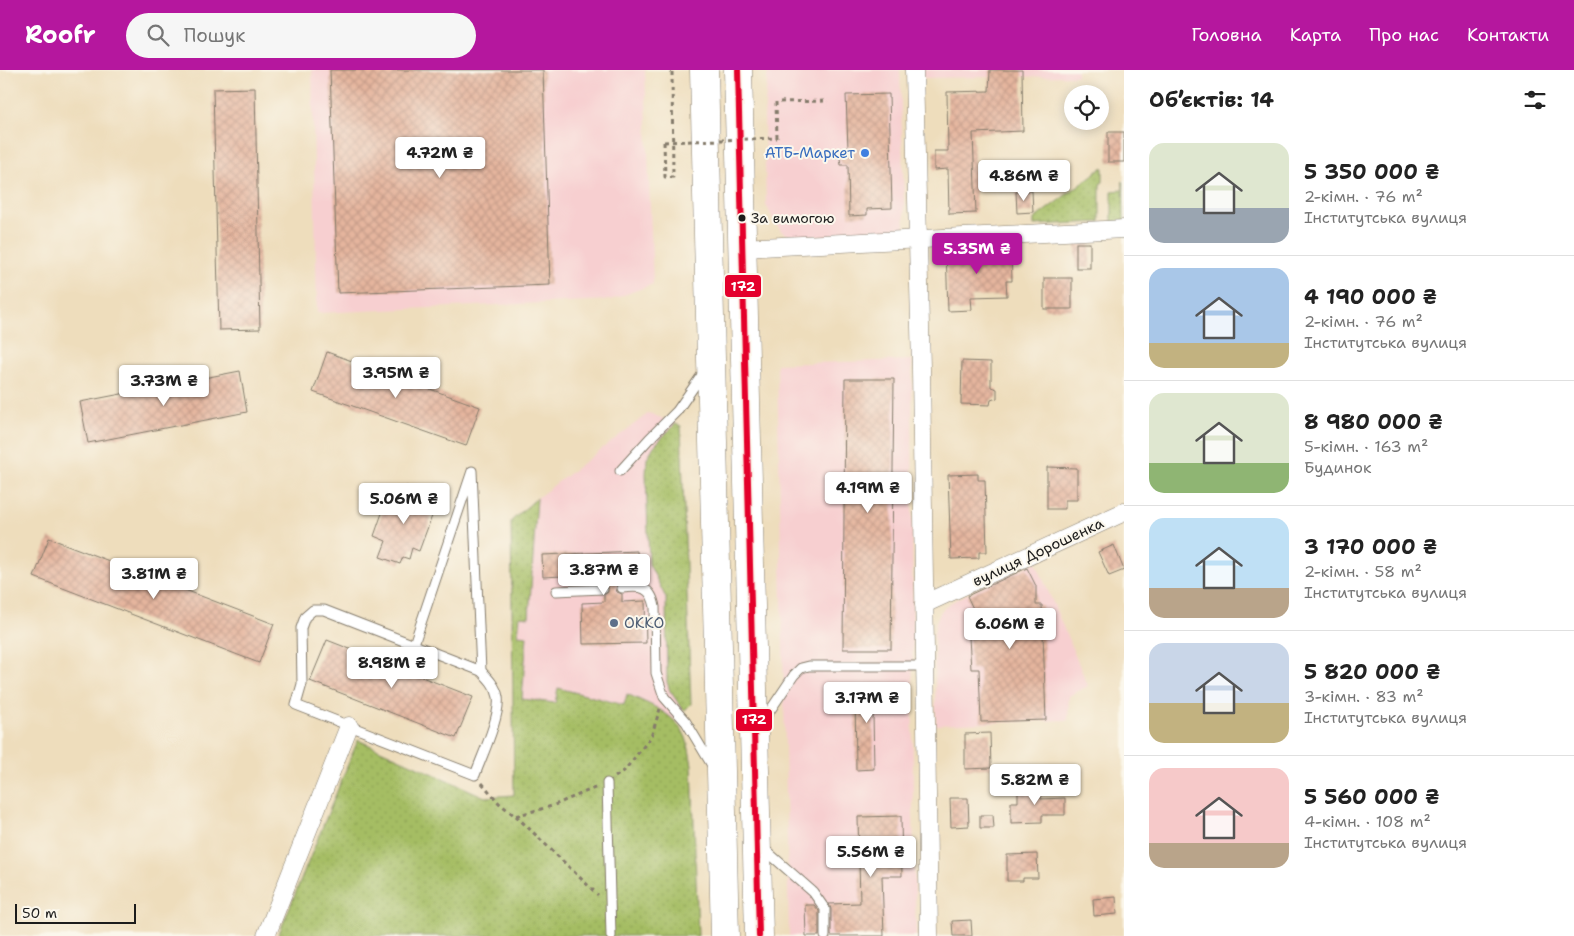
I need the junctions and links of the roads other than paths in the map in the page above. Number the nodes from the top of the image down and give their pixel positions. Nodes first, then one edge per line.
1 (704, 70) edge
2 (738, 70) edge
3 (914, 70) edge
4 (1124, 229) edge
5 (919, 240) junction
6 (742, 248) junction
7 (711, 361) junction
8 (620, 471) dead end
9 (1124, 512) edge
10 (604, 588) dead end
11 (622, 588) dead end
12 (556, 591) dead end
13 (924, 604) junction
14 (414, 644) junction
15 (925, 666) junction
16 (481, 671) junction
17 (349, 726) junction
18 (754, 735) junction
19 (607, 783) road end
20 (721, 783) junction
21 (757, 842) junction
22 (266, 936) edge
23 (611, 936) edge
24 (725, 936) edge
25 (759, 936) edge
26 (825, 936) edge
27 (929, 936) edge

1 - 7 highway
2 - 6 highway
3 - 5 street
4 - 5 street
5 - 6 street
5 - 13 street
6 - 18 highway
7 - 8 lane
7 - 20 highway
9 - 13 street, вулиця Дорошенка
10 - 12 lane
11 - 20 lane
13 - 15 street
14 - 16 lane
14 - 16 lane
14 - 17 lane
15 - 18 lane
15 - 27 street
16 - 17 lane
17 - 22 street
18 - 21 highway
19 - 23 lane
20 - 24 highway
21 - 25 highway
21 - 26 lane

